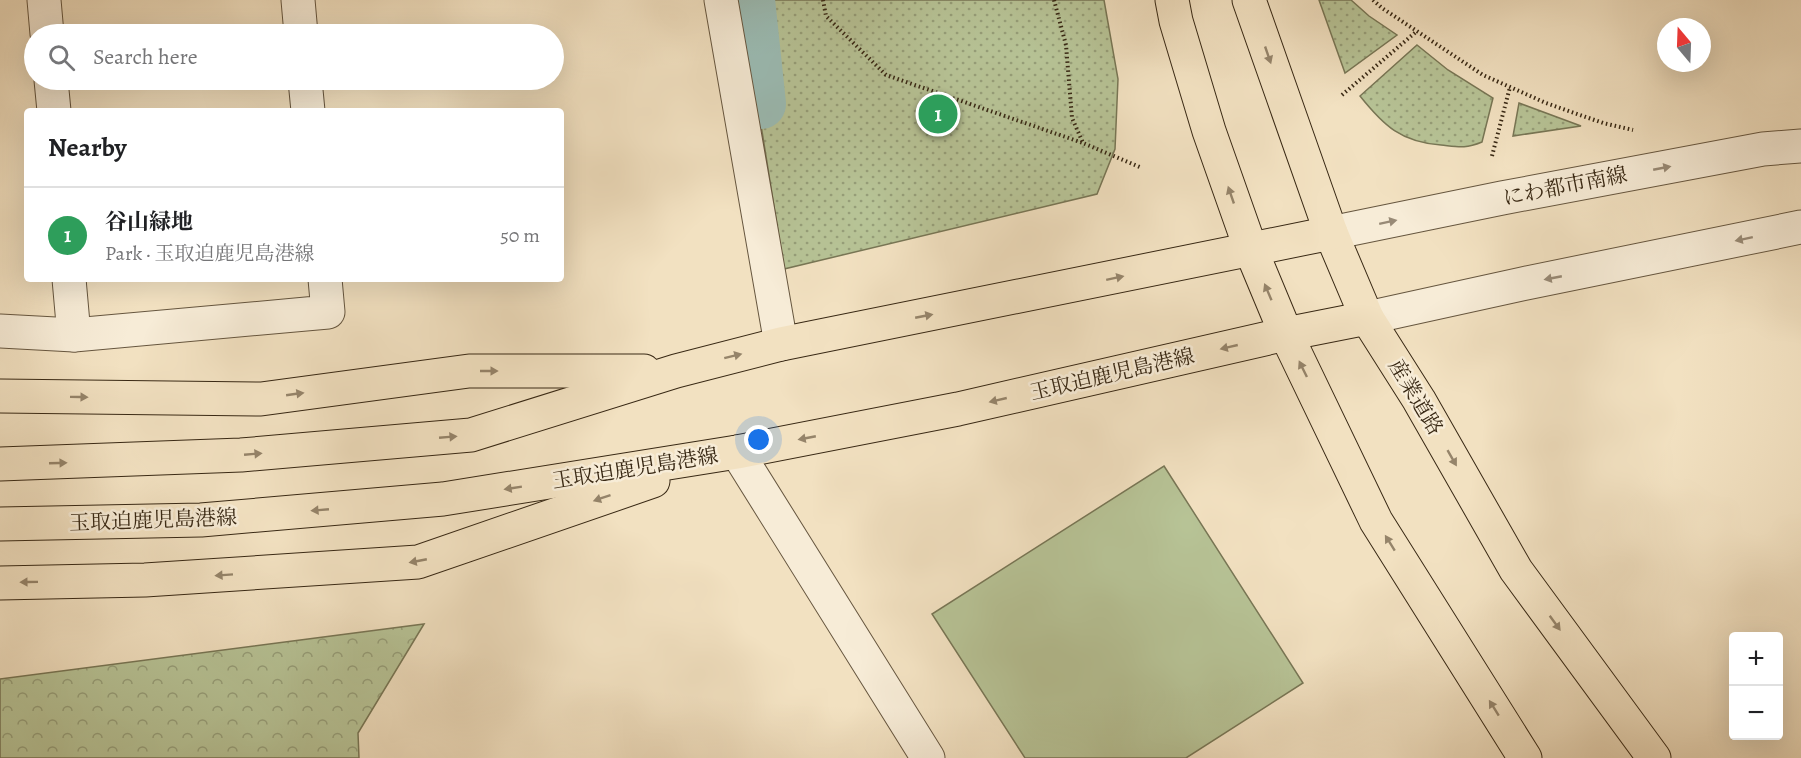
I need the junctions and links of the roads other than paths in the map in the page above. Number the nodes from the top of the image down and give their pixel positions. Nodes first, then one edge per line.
1 (44, 0) edge
2 (297, 0) edge
3 (721, 0) edge
4 (1172, 0) edge
5 (1249, 0) edge
6 (46, 24) edge
7 (300, 24) edge
8 (52, 90) edge
9 (306, 90) edge
10 (54, 108) edge
11 (309, 108) edge
12 (1801, 146) edge
13 (1801, 227) edge
14 (1330, 233) junction
15 (1251, 250) junction
16 (69, 282) edge
17 (325, 282) edge
18 (1367, 318) junction
19 (0, 331) edge
20 (74, 334) junction
21 (1286, 334) junction
22 (781, 344) junction
23 (676, 371) junction
24 (0, 396) edge
25 (737, 452) junction
26 (0, 464) edge
27 (0, 524) edge
28 (0, 583) edge
29 (928, 758) edge
30 (1525, 758) edge
31 (1654, 758) edge

1 - 6 street
2 - 7 street
3 - 22 street
15 -> 4 main road
5 -> 14 main road, 産業道路
8 - 10 street
9 - 11 street
14 -> 12 street, にわ都市南線
13 -> 18 street
14 - 15 main road
14 - 18 main road, 産業道路
21 -> 15 main road
22 -> 15 main road
16 - 20 street
17 - 20 street
18 - 21 main road, 玉取迫鹿児島港線
18 -> 31 main road, 産業道路
19 - 20 street
21 -> 25 main road, 玉取迫鹿児島港線
30 -> 21 main road
23 -> 22 main road
24 -> 23 main road
26 -> 23 main road
25 -> 27 main road, 玉取迫鹿児島港線
25 -> 28 main road
25 - 29 street

